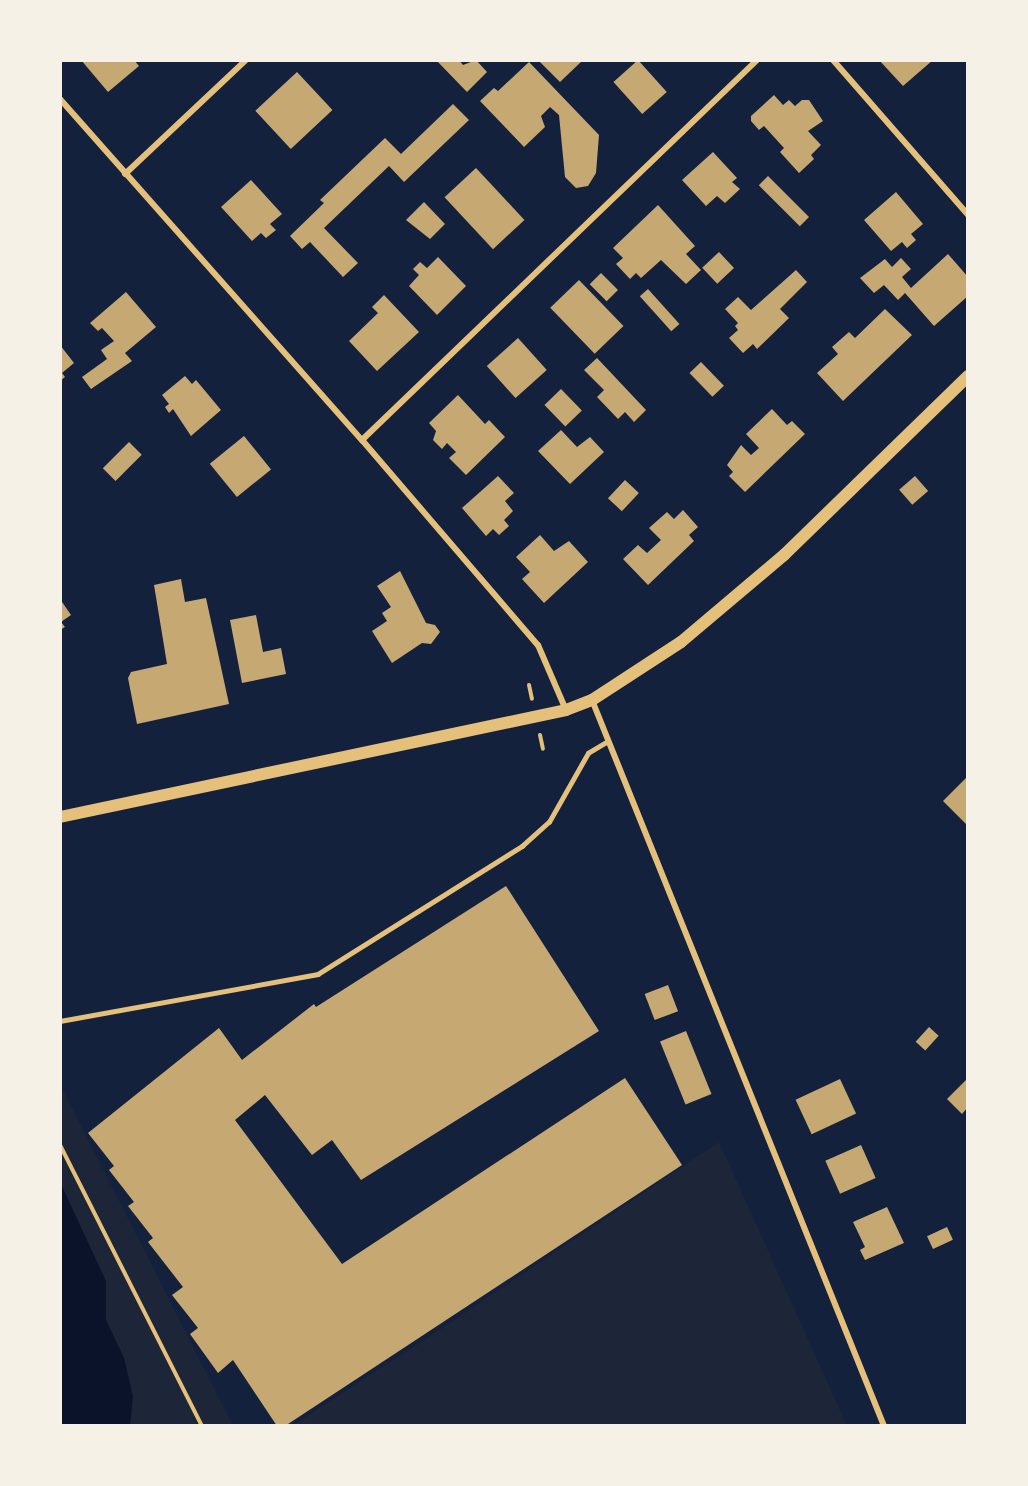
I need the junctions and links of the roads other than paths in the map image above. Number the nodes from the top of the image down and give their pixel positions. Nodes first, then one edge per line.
1 (246, 60) edge
2 (757, 60) edge
3 (833, 60) edge
4 (60, 99) edge
5 (125, 174) junction
6 (968, 215) edge
7 (968, 376) edge
8 (362, 440) junction
9 (592, 700) junction
10 (566, 710) junction
11 (608, 741) junction
12 (60, 817) edge
13 (60, 1021) edge
14 (884, 1426) edge

1 - 5 street
2 - 8 street
3 - 6 street
4 - 5 street
5 - 8 street
7 - 9 main road
8 - 10 street
9 - 10 main road
9 - 11 street
10 - 12 main road
11 - 13 lane
11 - 14 street

